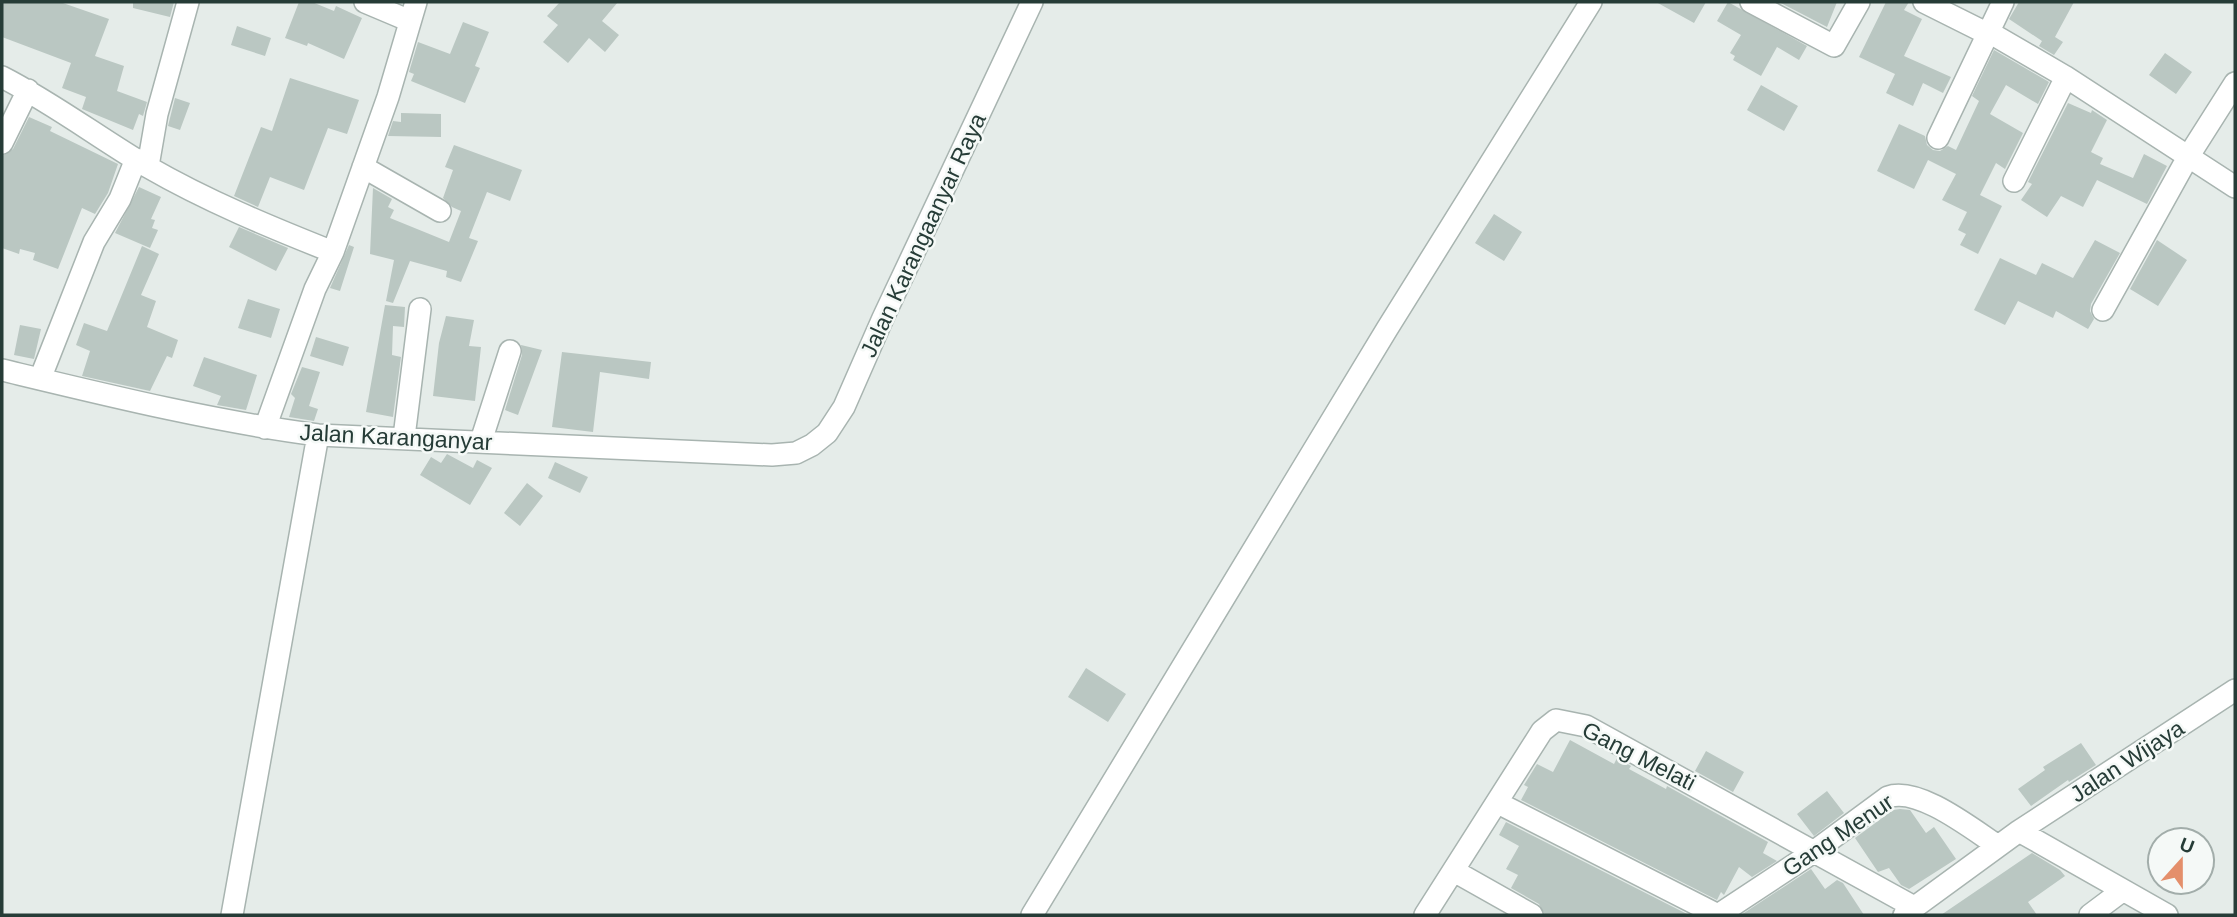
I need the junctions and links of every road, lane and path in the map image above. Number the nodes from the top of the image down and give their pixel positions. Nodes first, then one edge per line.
1 (188, 2) edge
2 (365, 2) edge
3 (1032, 2) edge
4 (1591, 2) edge
5 (1751, 2) edge
6 (1859, 2) edge
7 (1924, 2) edge
8 (2003, 2) edge
9 (413, 12) edge
10 (1986, 32) junction
11 (2066, 77) junction
12 (2, 78) edge
13 (2235, 83) edge
14 (28, 90) junction
15 (1938, 138) dead end
16 (2, 143) edge
17 (2188, 157) junction
18 (142, 162) junction
19 (363, 167) junction
20 (2014, 181) dead end
21 (2235, 187) edge
22 (440, 211) dead end
23 (333, 252) junction
24 (420, 310) dead end
25 (2103, 310) dead end
26 (510, 351) dead end
27 (2, 370) edge
28 (40, 379) junction
29 (265, 428) junction
30 (318, 435) junction
31 (404, 437) junction
32 (481, 441) junction
33 (796, 453) joint
34 (2235, 690) edge
35 (1498, 803) junction
36 (2019, 831) junction
37 (1998, 846) junction
38 (1812, 853) junction
39 (1454, 872) junction
40 (2122, 891) junction
41 (1909, 911) edge
42 (232, 915) edge
43 (1032, 915) edge
44 (1425, 915) edge
45 (1532, 915) edge
46 (1718, 915) edge
47 (2090, 915) edge
48 (2167, 915) edge

1 - 18 street
2 - 9 street
3 - 33 street, Jalan Karangaanyar Raya
4 - 43 street
5 - 6 street
7 - 10 street
8 - 10 street
9 - 19 street
10 - 11 street
10 - 15 street
11 - 17 street
11 - 20 street
12 - 14 street
13 - 17 street
14 - 16 street
14 - 18 street
17 - 21 street
17 - 25 street
18 - 23 street
18 - 28 street
19 - 22 street
19 - 23 street
23 - 29 street
24 - 31 street
26 - 32 street
27 - 28 street, Jalan Karanganyar
28 - 29 street, Jalan Karanganyar
29 - 30 street, Jalan Karanganyar
30 - 31 street, Jalan Karanganyar
30 - 42 street
31 - 32 street, Jalan Karanganyar
32 - 33 street, Jalan Karanganyar
34 - 36 street, Jalan Wijaya
35 - 38 street, Gang Melati
35 - 39 street, Gang Melati
35 - 46 street
36 - 37 street, Jalan Wijaya
36 - 40 street
37 - 38 street, Gang Menur
37 - 41 street, Jalan Wijaya
38 - 41 street, Gang Melati
38 - 46 street, Gang Menur
39 - 44 street, Gang Melati
39 - 45 street
40 - 47 street
40 - 48 street

